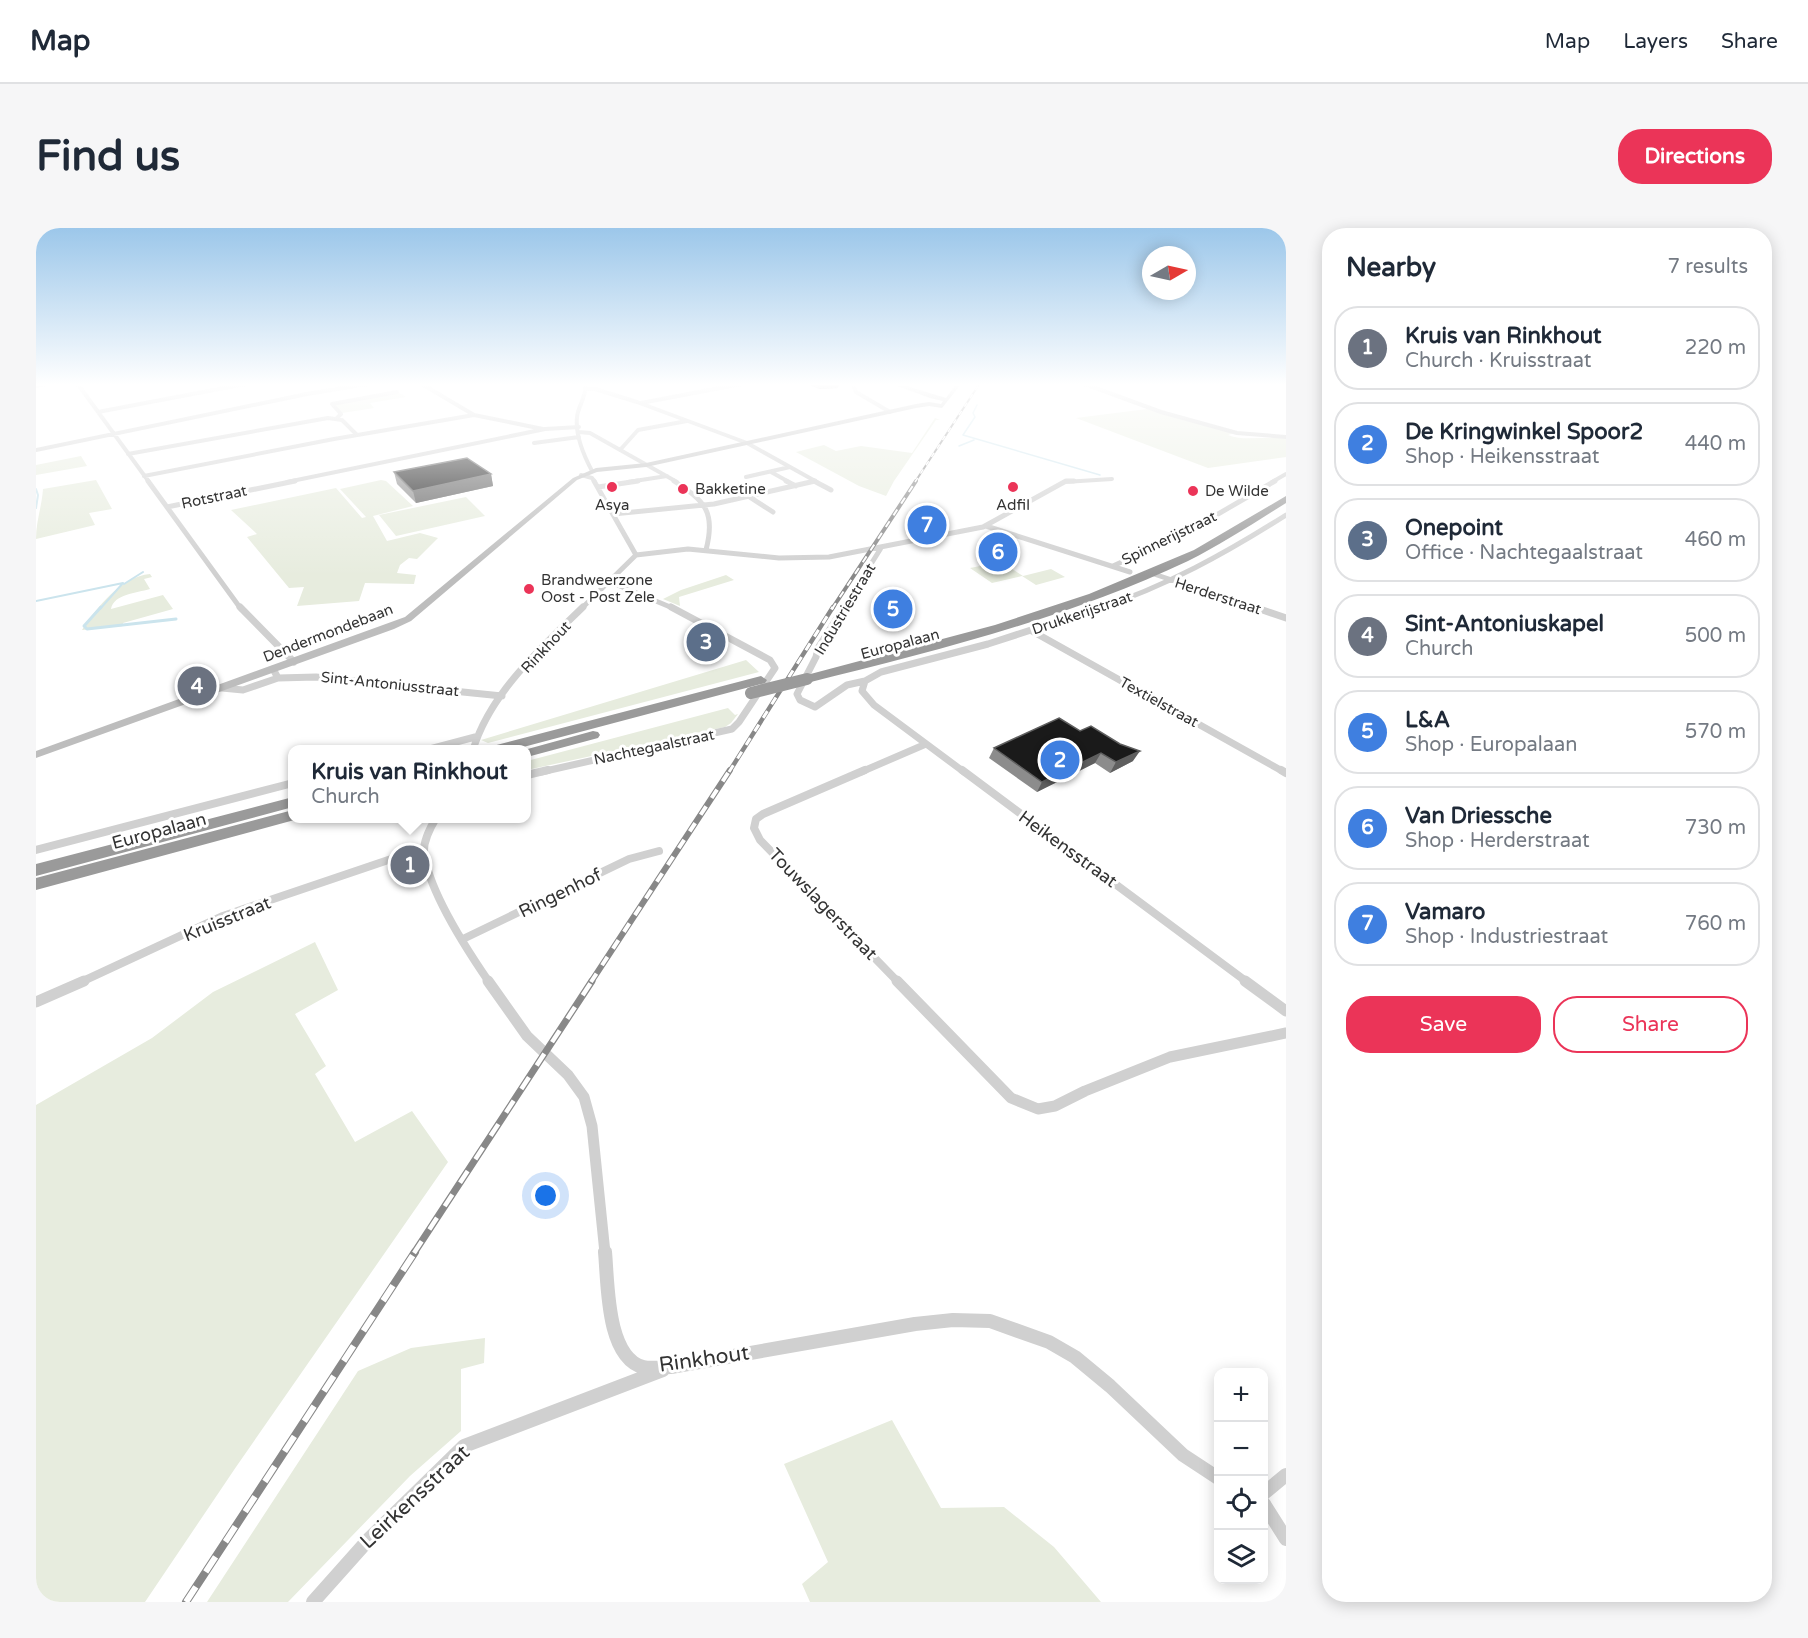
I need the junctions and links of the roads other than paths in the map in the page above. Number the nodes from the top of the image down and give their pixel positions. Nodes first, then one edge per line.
1 (123, 447) edge
2 (166, 447) edge
3 (294, 447) edge
4 (457, 447) edge
5 (582, 447) edge
6 (615, 447) edge
7 (623, 447) edge
8 (728, 447) edge
9 (754, 447) edge
10 (620, 450) junction
11 (128, 454) junction
12 (646, 465) junction
13 (790, 467) junction
14 (592, 471) junction
15 (771, 472) junction
16 (1286, 474) edge
17 (581, 475) junction
18 (144, 476) junction
19 (667, 476) junction
20 (746, 477) dead end
21 (1112, 479) dead end
22 (815, 481) junction
23 (795, 486) junction
24 (598, 487) junction
25 (1286, 488) edge
26 (831, 490) dead end
27 (748, 496) junction
28 (1286, 499) edge
29 (705, 505) junction
30 (167, 507) junction
31 (773, 512) dead end
32 (613, 513) junction
33 (1286, 515) edge
34 (986, 526) junction
35 (881, 548) junction
36 (706, 550) junction
37 (636, 555) junction
38 (1113, 566) junction
39 (1130, 572) junction
40 (1151, 573) junction
41 (1171, 581) junction
42 (608, 582) junction
43 (1286, 618) edge
44 (1032, 630) junction
45 (294, 662) junction
46 (276, 674) junction
47 (865, 681) junction
48 (502, 696) junction
49 (475, 737) junction
50 (926, 744) junction
51 (445, 745) edge
52 (474, 745) edge
53 (513, 745) edge
54 (531, 752) edge
55 (36, 754) edge
56 (1286, 773) edge
57 (531, 774) edge
58 (288, 784) edge
59 (288, 803) edge
60 (288, 816) edge
61 (433, 823) edge
62 (36, 850) edge
63 (423, 851) junction
64 (659, 851) dead end
65 (36, 870) edge
66 (36, 884) edge
67 (463, 939) junction
68 (36, 1002) edge
69 (1286, 1011) edge
70 (1286, 1034) edge
71 (671, 1367) junction
72 (1286, 1475) edge
73 (1215, 1476) edge
74 (1268, 1489) edge
75 (1268, 1512) edge
76 (1286, 1539) edge
77 (313, 1602) edge

1 - 11 street
2 - 11 street
3 - 18 street
4 - 30 street, Rotstraat
5 - 14 street
6 - 10 street
7 - 10 street
8 - 12 street, Dendermondebaan
9 - 13 street
10 - 12 street
11 - 18 street
12 - 14 street, Dendermondebaan
12 - 19 street
13 - 15 street
13 - 22 street
14 - 17 street, Dendermondebaan
15 - 20 street
15 - 23 street
16 - 38 street, Spinnerijstraat
17 - 24 street
17 - 45 street, Dendermondebaan
18 - 30 street
19 - 24 street
19 - 29 street
21 - 34 street, Industriestraat
22 - 23 street
22 - 26 street
23 - 27 street
24 - 32 street
25 - 39 highway, Europalaan
27 - 29 street
27 - 31 street
28 - 40 highway, Europalaan
29 - 32 street
29 - 36 street
30 - 45 street
32 - 37 street
33 - 41 street, Drukkerijstraat
34 - 35 street, Industriestraat
34 - 38 street
35 - 36 street, Industriestraat
35 - 47 street, Industriestraat
36 - 37 street
37 - 42 street, Rinkhout
38 - 39 street
39 - 53 highway, Europalaan
40 - 41 street, Herderstraat
40 - 54 highway, Europalaan, bridge
41 - 43 street, Herderstraat
41 - 44 street, Drukkerijstraat
42 - 48 street, Rinkhout
42 - 57 street, Nachtegaalstraat
44 - 47 street, Drukkerijstraat
44 - 56 street, Textielstraat
45 - 46 street, Dendermondebaan
46 - 48 street, Sint-Antoniusstraat
46 - 55 street, Dendermondebaan
47 - 50 street, Heikensstraat
48 - 49 street, Rinkhout
49 - 51 street
49 - 52 street, Rinkhout
50 - 69 street, Heikensstraat
50 - 70 street, Touwslagerstraat
58 - 62 street
59 - 65 highway, Europalaan
60 - 66 highway, Europalaan
61 - 63 street
63 - 67 street, Rinkhout
63 - 68 street, Kruisstraat
64 - 67 street, Ringenhof
67 - 71 street, Rinkhout
71 - 73 street, Rinkhout
71 - 77 street, Leirkensstraat
72 - 74 street
75 - 76 street

